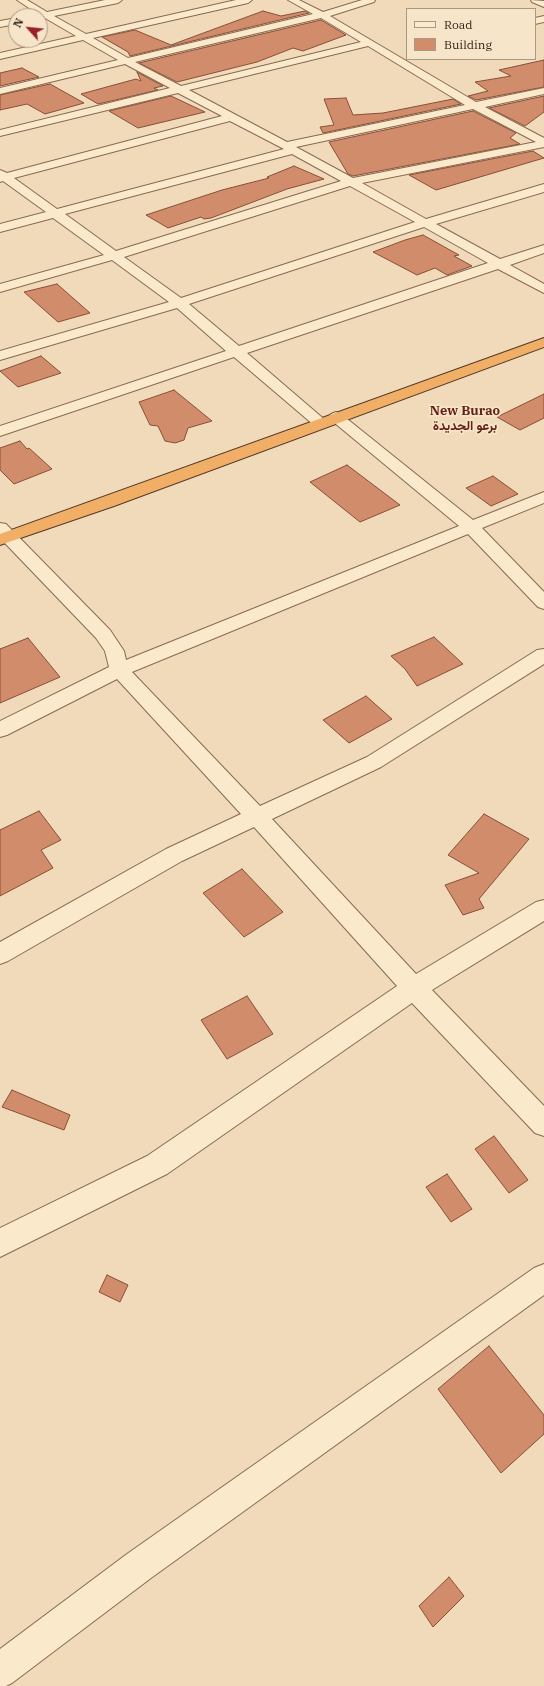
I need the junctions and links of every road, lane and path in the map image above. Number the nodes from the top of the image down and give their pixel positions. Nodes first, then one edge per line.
1 (21, 0) edge
2 (118, 0) edge
3 (248, 0) edge
4 (292, 0) edge
5 (371, 0) edge
6 (534, 0) edge
7 (544, 4) edge
8 (33, 8) edge
9 (48, 14) edge
10 (322, 15) junction
11 (48, 18) edge
12 (84, 37) junction
13 (369, 43) junction
14 (399, 49) dead end
15 (384, 52) junction
16 (0, 56) edge
17 (126, 61) junction
18 (180, 89) junction
19 (0, 91) edge
20 (544, 91) edge
21 (473, 105) junction
22 (232, 117) junction
23 (0, 134) edge
24 (544, 143) edge
25 (290, 148) junction
26 (2, 176) edge
27 (352, 182) junction
28 (544, 188) edge
29 (55, 213) junction
30 (425, 223) junction
31 (0, 228) edge
32 (544, 249) edge
33 (113, 256) junction
34 (499, 264) junction
35 (0, 288) edge
36 (544, 289) edge
37 (178, 303) junction
38 (544, 342) edge
39 (237, 353) junction
40 (0, 356) edge
41 (336, 417) junction
42 (320, 423) junction
43 (0, 431) edge
44 (544, 497) edge
45 (471, 527) junction
46 (3, 535) edge
47 (544, 603) edge
48 (544, 655) edge
49 (119, 670) junction
50 (0, 730) edge
51 (257, 817) junction
52 (544, 909) edge
53 (0, 954) edge
54 (414, 988) junction
55 (544, 1124) edge
56 (0, 1243) edge
57 (544, 1278) edge
58 (0, 1671) edge
59 (0, 1683) edge
60 (1, 1686) edge

1 - 8 street
2 - 9 street
3 - 12 street
4 - 10 street
5 - 10 street
6 - 7 street
10 - 13 street
10 - 17 street
11 - 12 street
12 - 16 street
12 - 17 street
13 - 15 street
13 - 18 street
14 - 15 street
15 - 21 street
17 - 18 street
17 - 19 street
18 - 22 street
18 - 23 street
20 - 21 street
21 - 24 street
21 - 25 street
22 - 25 street
22 - 26 street
24 - 27 street
25 - 27 street
25 - 29 street
26 - 29 street
27 - 30 street
27 - 33 street
28 - 30 street
29 - 31 street
29 - 33 street
30 - 34 street
30 - 37 street
32 - 34 street
33 - 35 street
33 - 37 street
34 - 36 street
34 - 39 street
37 - 39 street
37 - 40 street
38 - 41 highway
39 - 42 street
39 - 43 street
41 - 42 highway
41 - 45 street
42 - 46 highway
44 - 45 street
45 - 47 street
45 - 49 street
46 - 49 street
48 - 51 street
49 - 50 street
49 - 51 street
51 - 53 street
51 - 54 street
52 - 54 street
54 - 55 street
54 - 56 street
57 - 58 street
59 - 60 street

